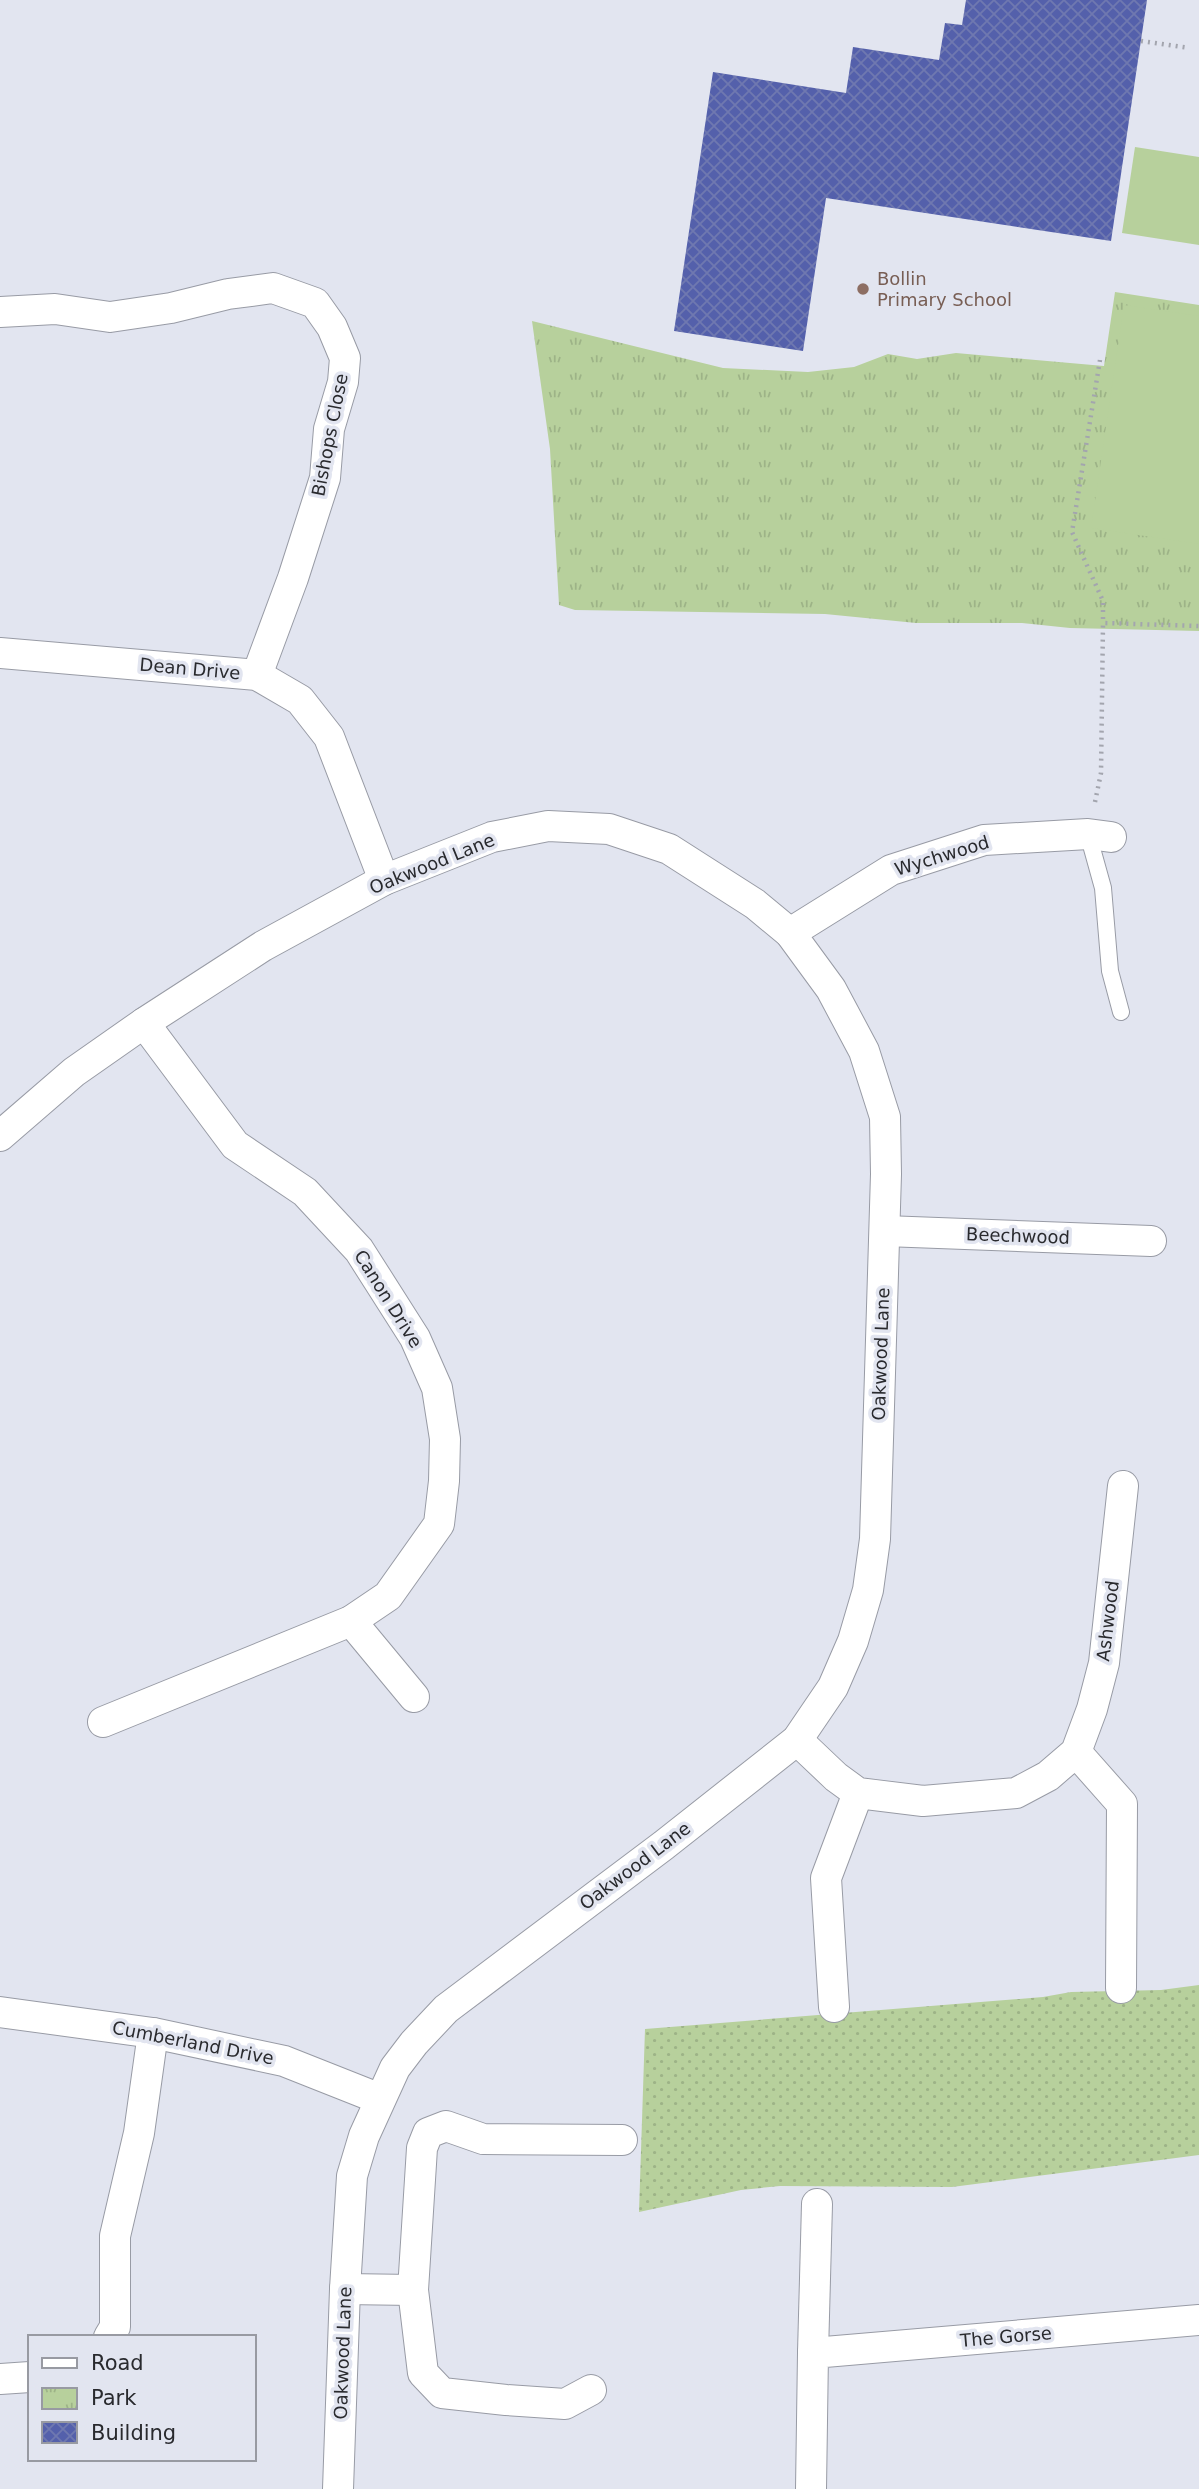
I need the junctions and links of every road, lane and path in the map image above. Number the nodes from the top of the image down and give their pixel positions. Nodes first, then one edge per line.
1 (1141, 41) dead end
2 (1189, 48) dead end
3 (0, 312) edge
4 (1100, 360) dead end
5 (1103, 623) junction
6 (1199, 626) edge
7 (0, 653) edge
8 (257, 675) junction
9 (1100, 836) junction
10 (384, 880) junction
11 (790, 933) junction
12 (1121, 1012) dead end
13 (144, 1023) junction
14 (0, 1136) edge
15 (885, 1231) junction
16 (1151, 1241) dead end
17 (1123, 1486) dead end
18 (351, 1621) junction
19 (414, 1697) dead end
20 (103, 1722) dead end
21 (797, 1740) junction
22 (1076, 1752) junction
23 (858, 1793) junction
24 (1121, 1988) dead end
25 (834, 2007) dead end
26 (0, 2012) edge
27 (153, 2033) junction
28 (380, 2099) junction
29 (622, 2140) dead end
30 (817, 2204) dead end
31 (345, 2289) junction
32 (413, 2290) junction
33 (1199, 2320) edge
34 (110, 2335) edge
35 (813, 2353) junction
36 (28, 2377) edge
37 (0, 2379) edge
38 (591, 2390) dead end
39 (338, 2489) edge
40 (811, 2489) edge

1 - 2 path
3 - 8 street, Bishops Close
4 - 5 path
5 - 6 path
5 - 9 path
7 - 8 street, Dean Drive
8 - 10 street, Dean Drive
9 - 11 street, Wychwood
9 - 12 lane
10 - 11 street, Oakwood Lane
10 - 13 street, Oakwood Lane
11 - 15 street, Oakwood Lane
13 - 14 street, Oakwood Lane
13 - 18 street, Canon Drive
15 - 16 street, Beechwood
15 - 21 street, Oakwood Lane
17 - 22 street, Ashwood
18 - 19 street
18 - 20 street, Canon Drive
21 - 23 street
21 - 28 street, Oakwood Lane
22 - 23 street, Ashwood
22 - 24 street
23 - 25 street
26 - 27 street, Cumberland Drive
27 - 28 street, Cumberland Drive
27 - 34 street
28 - 31 street, Oakwood Lane
29 - 32 street
30 - 35 street
31 - 32 street
31 - 39 street, Oakwood Lane
32 - 38 street
33 - 35 street, The Gorse
35 - 40 street
36 - 37 street

